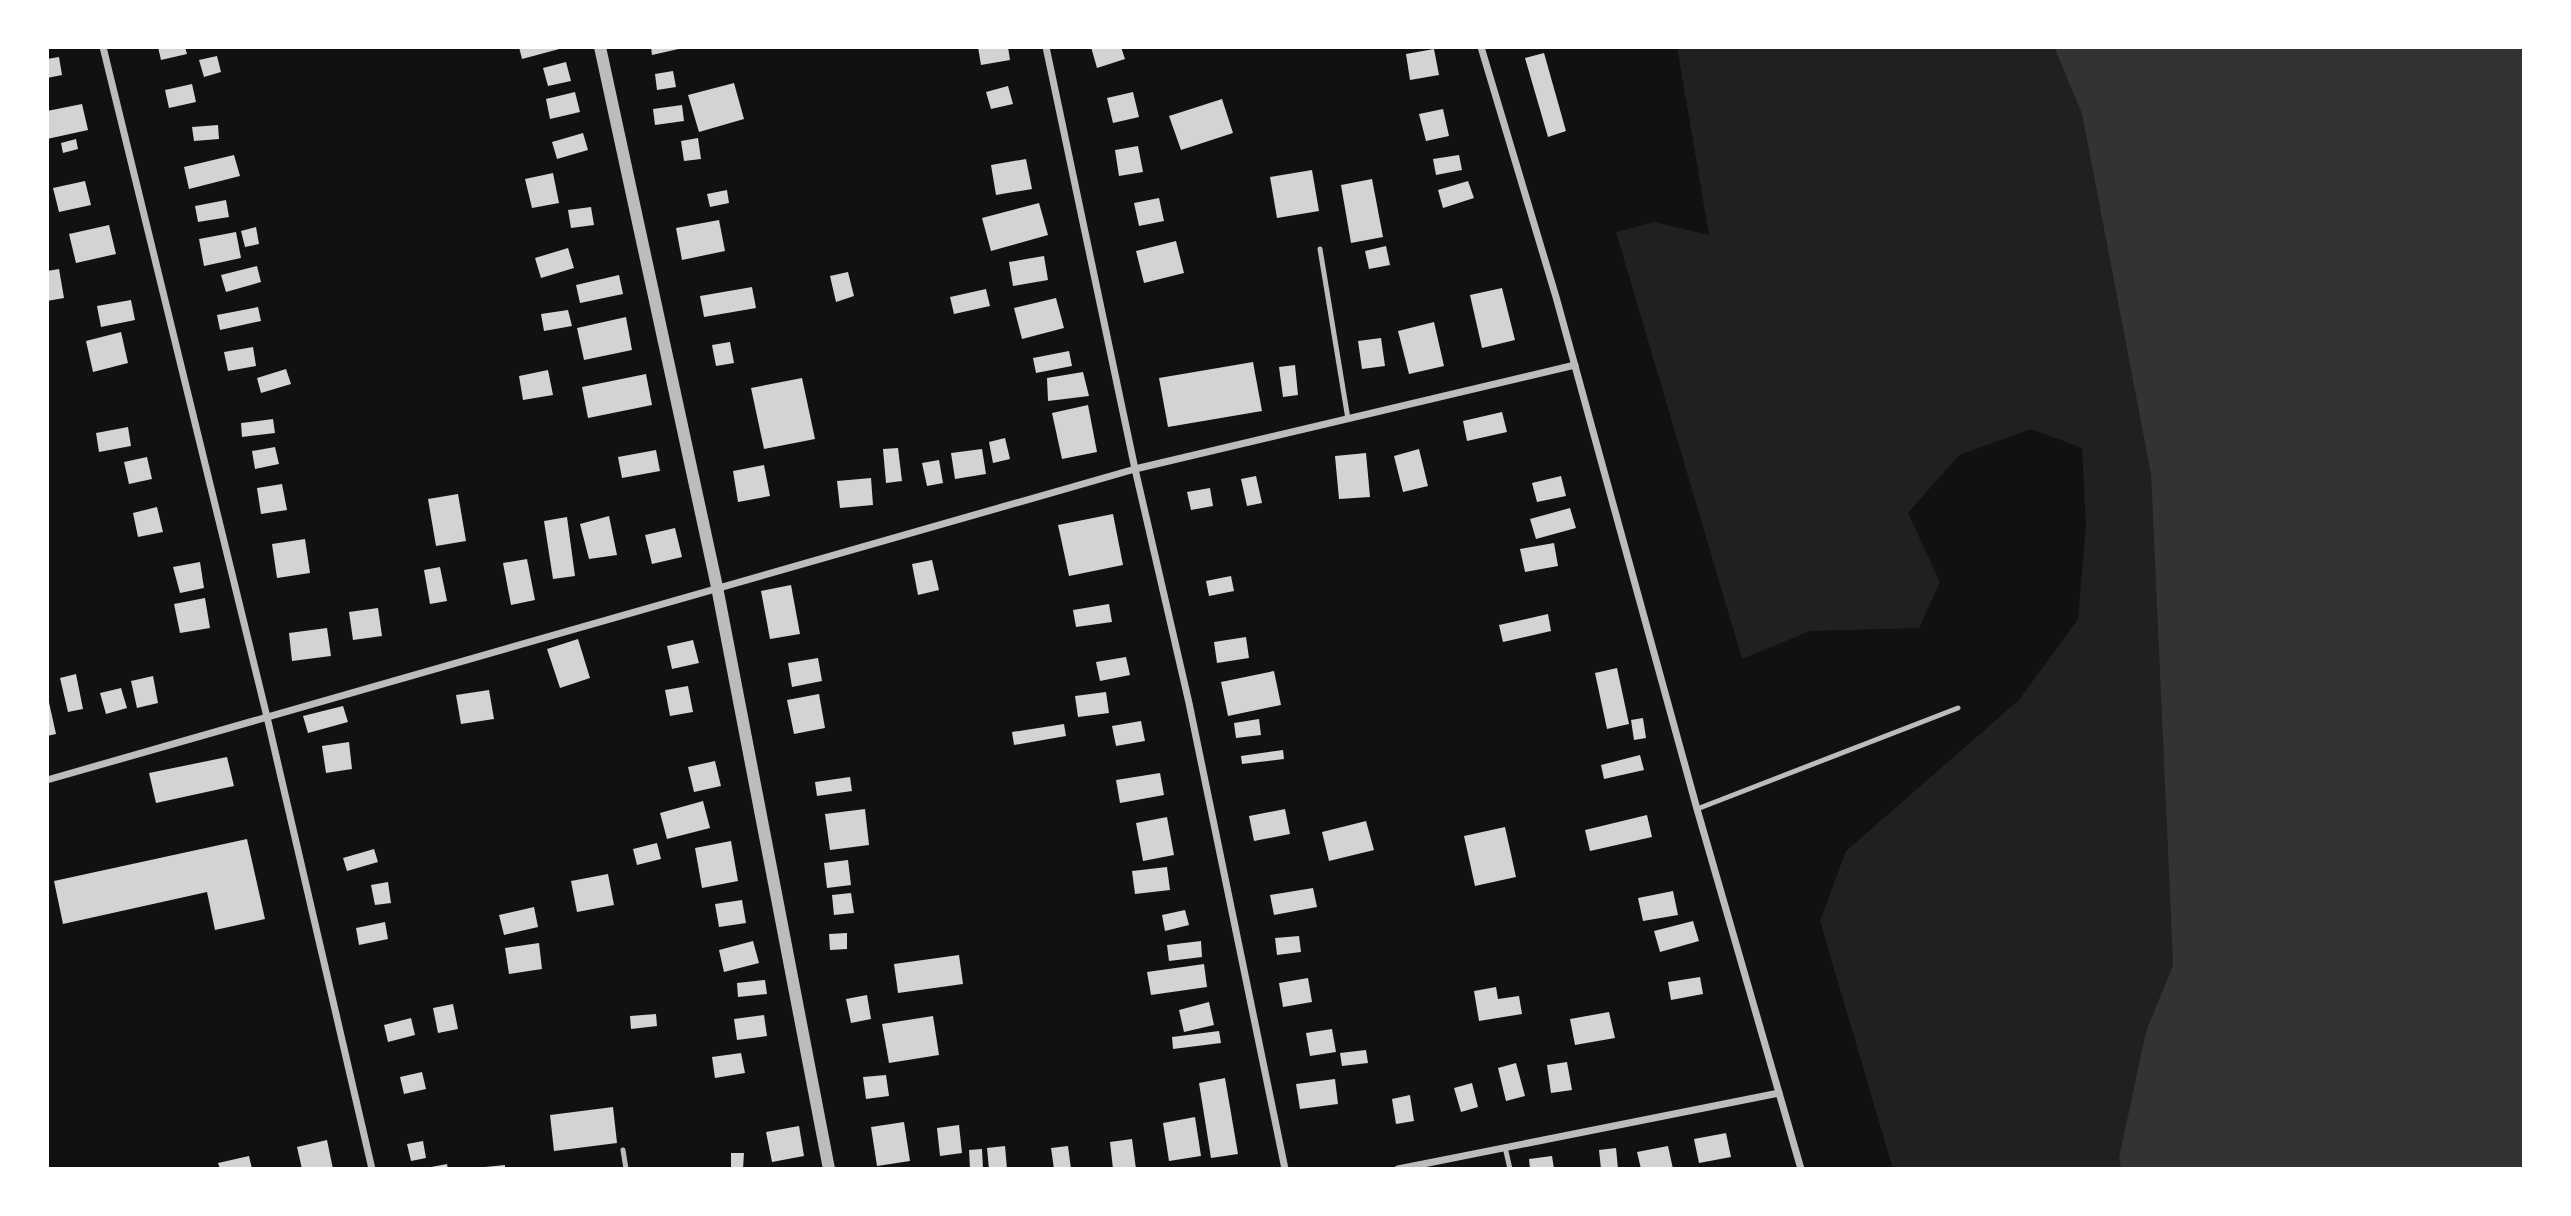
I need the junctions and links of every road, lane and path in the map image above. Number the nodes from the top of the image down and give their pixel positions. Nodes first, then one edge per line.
1 (103, 47) edge
2 (600, 47) edge
3 (1046, 47) edge
4 (1481, 47) edge
5 (1320, 249) dead end
6 (1575, 365) junction
7 (1348, 419) junction
8 (1135, 469) junction
9 (717, 587) junction
10 (1958, 708) dead end
11 (267, 717) junction
12 (47, 780) edge
13 (1697, 809) junction
14 (1779, 1093) junction
15 (1505, 1147) junction
16 (622, 1150) dead end
17 (372, 1169) edge
18 (626, 1169) edge
19 (829, 1169) edge
20 (1285, 1169) edge
21 (1398, 1169) edge
22 (1510, 1169) edge
23 (1801, 1169) edge

1 - 11 street
2 - 9 street
3 - 8 street
4 - 6 street
5 - 7 lane
6 - 7 street
6 - 13 street
7 - 8 street
8 - 9 street
8 - 20 street
9 - 11 street
9 - 19 street
10 - 13 lane
11 - 12 street
11 - 17 street
13 - 14 street
14 - 15 street
14 - 23 street
15 - 21 street
15 - 22 lane
16 - 18 lane

